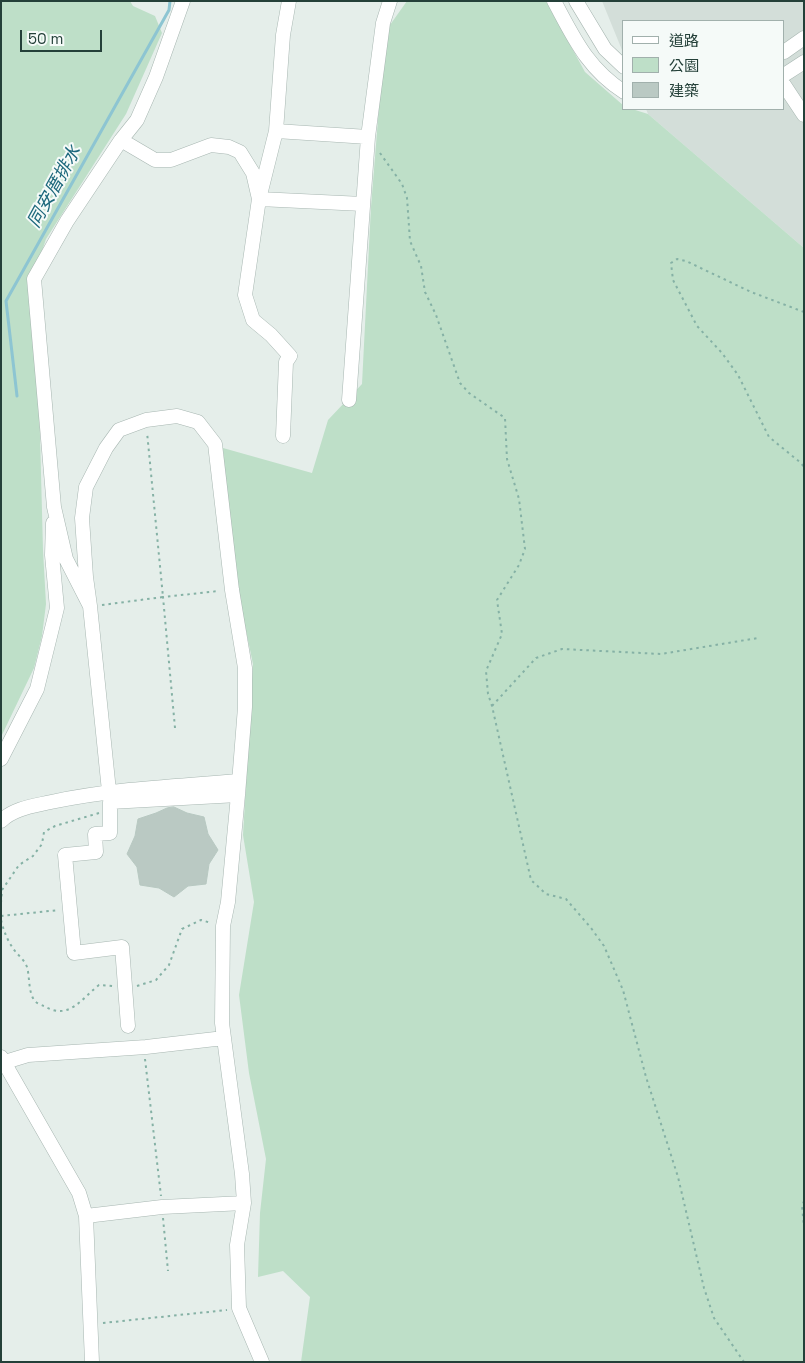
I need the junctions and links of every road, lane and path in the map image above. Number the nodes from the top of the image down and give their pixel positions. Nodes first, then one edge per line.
1 (183, 1) edge
2 (289, 1) edge
3 (390, 1) edge
4 (554, 1) edge
5 (576, 1) edge
6 (804, 38) edge
7 (785, 51) edge
8 (804, 62) edge
9 (622, 65) edge
10 (785, 74) edge
11 (785, 86) edge
12 (622, 90) edge
13 (804, 115) edge
14 (276, 131) junction
15 (368, 137) junction
16 (121, 140) junction
17 (379, 153) dead end
18 (259, 198) junction
19 (363, 204) junction
20 (804, 312) edge
21 (349, 400) dead end
22 (146, 420) junction
23 (282, 436) dead end
24 (804, 467) edge
25 (54, 507) junction
26 (232, 590) junction
27 (163, 597) junction
28 (90, 606) junction
29 (758, 638) dead end
30 (492, 706) junction
31 (174, 728) dead end
32 (1, 759) edge
33 (238, 788) junction
34 (110, 797) junction
35 (1, 821) edge
36 (1, 903) edge
37 (69, 909) junction
38 (1, 916) edge
39 (1, 920) edge
40 (223, 926) junction
41 (124, 987) junction
42 (128, 1026) dead end
43 (224, 1038) junction
44 (146, 1047) junction
45 (3, 1060) edge
46 (804, 1201) edge
47 (244, 1203) junction
48 (162, 1207) junction
49 (86, 1216) junction
50 (804, 1227) edge
51 (168, 1271) dead end
52 (239, 1308) junction
53 (91, 1324) junction
54 (92, 1362) edge
55 (262, 1362) edge
56 (744, 1362) edge

1 - 16 street
2 - 14 street
3 - 15 street
4 - 12 street
5 - 9 street
6 - 7 street
8 - 10 street
11 - 13 street
14 - 15 street
14 - 18 street
15 - 19 street
16 - 18 street
16 - 25 street
17 - 30 path
18 - 19 street
18 - 23 street
19 - 21 street
20 - 24 path
22 - 26 street
22 - 27 path
22 - 28 street
25 - 28 street
25 - 32 street
26 - 27 path
26 - 33 street
27 - 28 path
27 - 31 path
28 - 34 street
29 - 30 path
30 - 56 path
33 - 34 street
33 - 40 street
34 - 35 street
34 - 36 path
34 - 37 street
37 - 38 path
37 - 41 street
39 - 41 path
40 - 41 path
40 - 43 street
41 - 42 street
43 - 44 street
43 - 47 street
44 - 45 street
44 - 48 path
45 - 49 street
46 - 50 path
47 - 48 street
47 - 52 street
48 - 49 street
48 - 51 path
49 - 53 street
52 - 53 path
52 - 55 street
53 - 54 street

